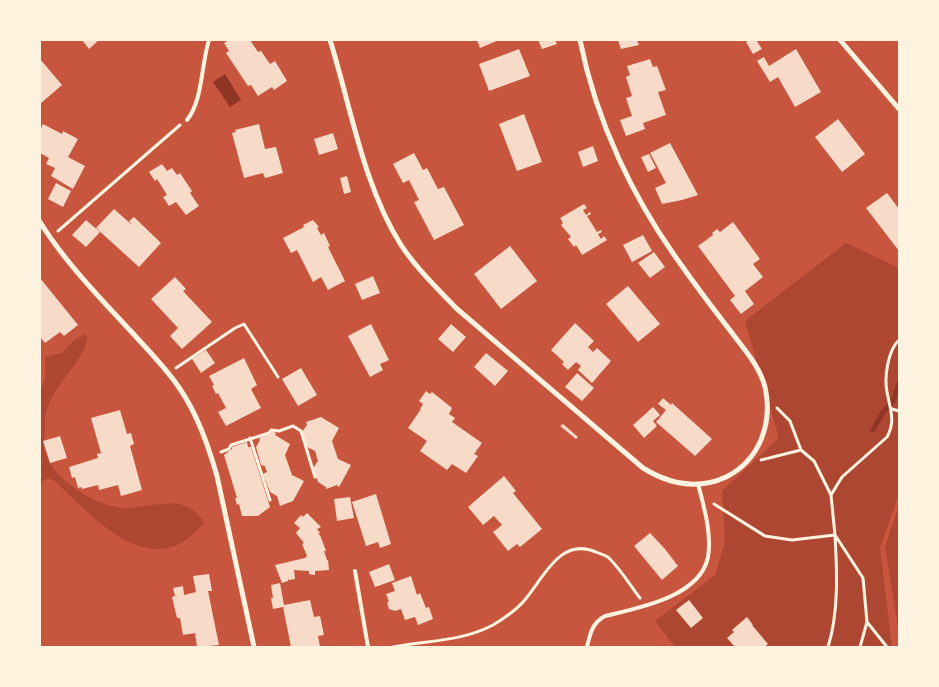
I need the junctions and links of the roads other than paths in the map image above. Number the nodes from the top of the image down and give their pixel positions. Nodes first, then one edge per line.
1 (209, 40) edge
2 (330, 40) edge
3 (580, 40) edge
4 (840, 40) edge
5 (899, 109) edge
6 (186, 120) road end
7 (40, 222) edge
8 (698, 484) junction
9 (355, 571) dead end
10 (254, 647) edge
11 (368, 647) edge
12 (587, 647) edge

1 - 6 lane
2 - 8 street
3 - 8 street
4 - 5 street
7 - 10 street
8 - 12 lane
9 - 11 lane

